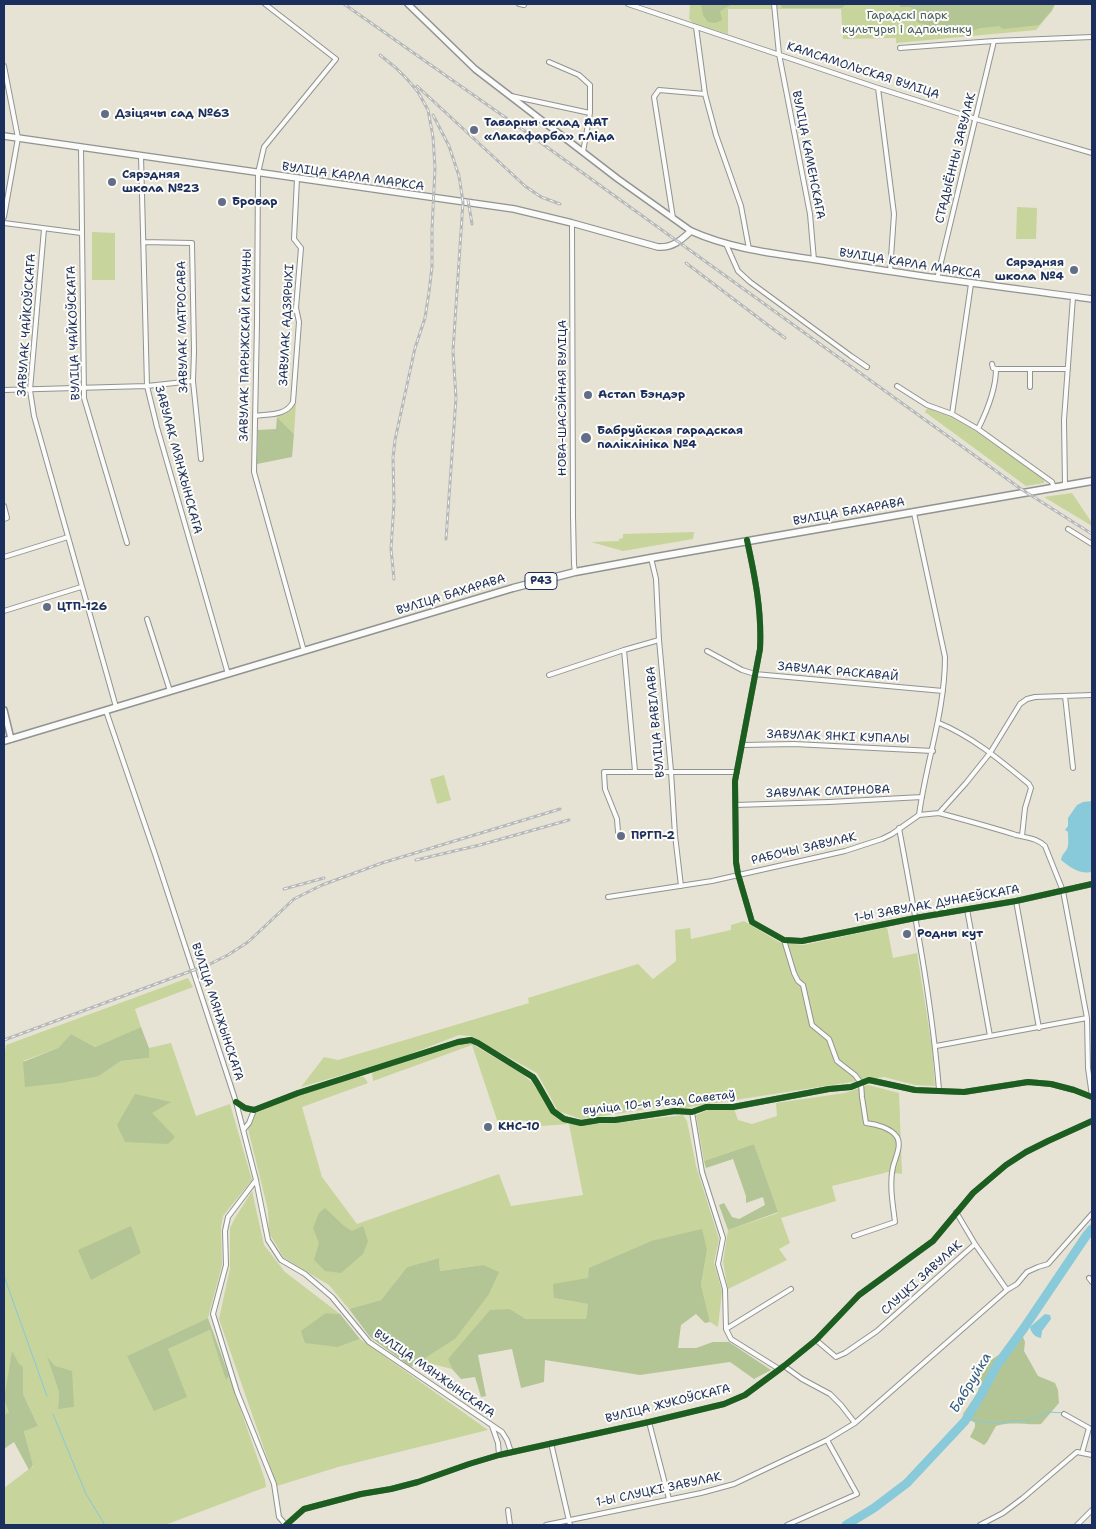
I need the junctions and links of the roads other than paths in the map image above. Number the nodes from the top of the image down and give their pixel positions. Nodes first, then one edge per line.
1 (265, 4) edge
2 (408, 4) edge
3 (628, 4) edge
4 (774, 4) edge
5 (696, 27) junction
6 (1092, 37) edge
7 (994, 41) junction
8 (900, 48) dead end
9 (779, 54) junction
10 (549, 62) dead end
11 (4, 66) edge
12 (878, 88) junction
13 (705, 94) junction
14 (509, 95) junction
15 (590, 113) junction
16 (976, 119) junction
17 (4, 136) edge
18 (18, 138) junction
19 (80, 146) junction
20 (583, 152) junction
21 (1092, 153) edge
22 (141, 156) junction
23 (258, 173) junction
24 (297, 179) junction
25 (4, 217) edge
26 (673, 219) junction
27 (4, 223) edge
28 (572, 223) junction
29 (44, 229) junction
30 (691, 231) junction
31 (81, 234) junction
32 (143, 242) junction
33 (726, 244) junction
34 (749, 249) junction
35 (814, 260) junction
36 (890, 272) junction
37 (937, 279) junction
38 (971, 284) junction
39 (1073, 297) junction
40 (1092, 299) edge
41 (992, 364) dead end
42 (867, 367) dead end
43 (996, 369) junction
44 (1030, 369) junction
45 (1068, 369) junction
46 (193, 381) junction
47 (147, 386) junction
48 (897, 386) dead end
49 (1030, 387) dead end
50 (84, 388) junction
51 (4, 390) edge
52 (30, 390) junction
53 (952, 414) junction
54 (255, 416) junction
55 (978, 429) junction
56 (201, 459) dead end
57 (1092, 481) edge
58 (1065, 486) junction
59 (1054, 488) junction
60 (4, 506) edge
61 (914, 512) junction
62 (4, 519) edge
63 (1068, 529) dead end
64 (68, 537) junction
65 (747, 540) junction
66 (127, 543) dead end
67 (1092, 544) edge
68 (4, 557) edge
69 (651, 558) junction
70 (575, 572) junction
71 (81, 587) junction
72 (4, 611) edge
73 (147, 619) dead end
74 (659, 640) junction
75 (624, 650) junction
76 (304, 651) junction
77 (707, 651) dead end
78 (228, 674) junction
79 (755, 674) junction
80 (549, 675) dead end
81 (170, 691) junction
82 (943, 691) junction
83 (1092, 695) edge
84 (1065, 696) junction
85 (116, 708) junction
86 (4, 710) edge
87 (106, 710) junction
88 (939, 724) junction
89 (11, 739) junction
90 (4, 741) edge
91 (743, 745) junction
92 (933, 751) junction
93 (990, 753) junction
94 (1073, 768) dead end
95 (635, 771) junction
96 (671, 771) junction
97 (737, 772) junction
98 (922, 797) junction
99 (736, 805) junction
100 (939, 814) junction
101 (919, 815) junction
102 (899, 828) junction
103 (618, 832) dead end
104 (1022, 836) junction
105 (738, 874) junction
106 (1092, 884) edge
107 (681, 886) junction
108 (1063, 891) junction
109 (608, 897) dead end
110 (1016, 901) junction
111 (967, 910) junction
112 (915, 918) junction
113 (784, 940) junction
114 (1087, 1018) junction
115 (1039, 1028) junction
116 (990, 1036) junction
117 (936, 1046) junction
118 (862, 1083) junction
119 (939, 1090) junction
120 (1092, 1097) edge
121 (236, 1102) junction
122 (254, 1110) junction
123 (692, 1112) junction
124 (1092, 1121) edge
125 (244, 1129) junction
126 (256, 1180) junction
127 (956, 1212) junction
128 (1092, 1214) edge
129 (854, 1236) dead end
130 (975, 1244) junction
131 (791, 1289) dead end
132 (1007, 1290) junction
133 (726, 1329) junction
134 (816, 1340) junction
135 (784, 1366) junction
136 (779, 1369) junction
137 (1064, 1414) dead end
138 (649, 1422) junction
139 (854, 1423) junction
140 (492, 1426) junction
141 (827, 1440) junction
142 (551, 1443) junction
143 (511, 1452) junction
144 (1082, 1453) junction
145 (499, 1455) junction
146 (1092, 1455) edge
147 (669, 1499) junction
148 (508, 1510) dead end
149 (1092, 1510) edge
150 (568, 1520) junction
151 (286, 1525) edge
152 (510, 1525) edge
153 (546, 1525) edge
154 (570, 1525) edge
155 (787, 1525) edge
156 (980, 1525) edge
157 (1077, 1525) edge

1 - 23 street, ЗАВУЛАК ПАРЫЖСКАЙ КАМУНЫ
2 - 14 street, ВУЛІЦА КАРЛА МАРКСА
3 - 5 street, КАМСАМОЛЬСКАЯ ВУЛІЦА
4 - 9 street, ВУЛІЦА КАМЕНСКАГА
5 - 9 street, КАМСАМОЛЬСКАЯ ВУЛІЦА
5 - 13 street
6 - 7 street
7 - 8 street
7 - 16 street, СТАДЫЁННЫ ЗАВУЛАК
9 - 12 street, КАМСАМОЛЬСКАЯ ВУЛІЦА
9 - 35 street, ВУЛІЦА КАМЕНСКАГА
10 - 15 street
11 - 18 street
12 - 16 street, КАМСАМОЛЬСКАЯ ВУЛІЦА
12 - 36 street
13 - 26 street
13 - 34 street
14 - 15 street
14 - 20 street, ВУЛІЦА КАРЛА МАРКСА
15 - 20 street
16 - 21 street, КАМСАМОЛЬСКАЯ ВУЛІЦА
16 - 37 street, СТАДЫЁННЫ ЗАВУЛАК
17 - 18 main road, ВУЛІЦА КАРЛА МАРКСА
18 - 19 main road, ВУЛІЦА КАРЛА МАРКСА
18 - 25 street
19 - 22 main road, ВУЛІЦА КАРЛА МАРКСА
19 - 31 street, ВУЛІЦА ЧАЙКОЎСКАГА
20 - 26 street, ВУЛІЦА КАРЛА МАРКСА
22 - 23 main road, ВУЛІЦА КАРЛА МАРКСА
22 - 32 street, ЗАВУЛАК МЯНЖЫНСКАГА
23 - 24 main road, ВУЛІЦА КАРЛА МАРКСА
23 - 54 street, ЗАВУЛАК ПАРЫЖСКАЙ КАМУНЫ
24 - 28 main road, ВУЛІЦА КАРЛА МАРКСА
24 - 54 street, ЗАВУЛАК АДЗЯРЫХІ
26 - 30 street, ВУЛІЦА КАРЛА МАРКСА
27 - 29 street
28 - 30 main road, ВУЛІЦА КАРЛА МАРКСА
28 - 70 street, НОВА-ШАСЭЙНАЯ ВУЛІЦА
29 - 31 street
29 - 52 street, ЗАВУЛАК ЧАЙКОЎСКАГА
30 - 33 main road, ВУЛІЦА КАРЛА МАРКСА
31 - 50 street, ВУЛІЦА ЧАЙКОЎСКАГА
32 - 46 street, ЗАВУЛАК МАТРОСАВА
32 - 47 street, ЗАВУЛАК МЯНЖЫНСКАГА
33 - 34 main road, ВУЛІЦА КАРЛА МАРКСА
33 - 42 street
34 - 35 main road, ВУЛІЦА КАРЛА МАРКСА
35 - 36 main road, ВУЛІЦА КАРЛА МАРКСА
36 - 37 main road, ВУЛІЦА КАРЛА МАРКСА
37 - 38 main road, ВУЛІЦА КАРЛА МАРКСА
38 - 39 main road, ВУЛІЦА КАРЛА МАРКСА
38 - 53 street
39 - 40 main road, ВУЛІЦА КАРЛА МАРКСА
39 - 45 street
41 - 43 street
43 - 44 street
43 - 55 street
44 - 45 street
44 - 49 street
45 - 58 street
46 - 47 street
46 - 56 street, ЗАВУЛАК МАТРОСАВА
47 - 50 street
47 - 78 street, ЗАВУЛАК МЯНЖЫНСКАГА
48 - 53 street
50 - 52 street
50 - 66 street, ВУЛІЦА ЧАЙКОЎСКАГА
51 - 52 street
52 - 64 street, ЗАВУЛАК ЧАЙКОЎСКАГА
53 - 55 street
54 - 76 street, ЗАВУЛАК ПАРЫЖСКАЙ КАМУНЫ
55 - 59 street
57 - 58 main road, ВУЛІЦА БАХАРАВА / Р43
58 - 59 main road, ВУЛІЦА БАХАРАВА / Р43
59 - 61 main road, ВУЛІЦА БАХАРАВА / Р43
60 - 62 street
61 - 65 main road, ВУЛІЦА БАХАРАВА / Р43
61 - 82 street
63 - 67 street
64 - 68 street
64 - 71 street, ЗАВУЛАК ЧАЙКОЎСКАГА
65 - 69 main road, ВУЛІЦА БАХАРАВА / Р43
65 - 79 street
69 - 70 main road, ВУЛІЦА БАХАРАВА / Р43
69 - 74 street, ВУЛІЦА ВАВІЛАВА
70 - 76 main road, ВУЛІЦА БАХАРАВА / Р43
71 - 72 street
71 - 85 street, ЗАВУЛАК ЧАЙКОЎСКАГА
73 - 81 street
74 - 75 street
74 - 96 street, ВУЛІЦА ВАВІЛАВА
75 - 80 street
75 - 95 street
76 - 78 main road, ВУЛІЦА БАХАРАВА / Р43
77 - 79 street, ЗАВУЛАК РАСКАВАЙ
78 - 81 main road, ВУЛІЦА БАХАРАВА / Р43
79 - 82 street, ЗАВУЛАК РАСКАВАЙ
79 - 91 street
81 - 85 main road, ВУЛІЦА БАХАРАВА / Р43
82 - 88 street
83 - 84 street
84 - 93 street
84 - 94 street
85 - 87 main road, ВУЛІЦА БАХАРАВА / Р43
86 - 89 street
87 - 89 main road, ВУЛІЦА БАХАРАВА / Р43
87 - 121 street, ВУЛІЦА МЯНЖЫНСКАГА
88 - 92 street
88 - 93 street
89 - 90 main road, ВУЛІЦА БАХАРАВА / Р43
91 - 92 street, ЗАВУЛАК ЯНКІ КУПАЛЫ
91 - 97 street
92 - 98 street
93 - 100 street
93 - 104 street
95 - 96 street
95 - 103 street
96 - 97 street
96 - 107 street, ВУЛІЦА ВАВІЛАВА
97 - 99 street
98 - 99 street, ЗАВУЛАК СМІРНОВА
98 - 101 street
99 - 105 street
100 - 101 street
100 - 104 street
101 - 102 street, РАБОЧЫ ЗАВУЛАК
102 - 105 street, РАБОЧЫ ЗАВУЛАК
102 - 112 street
104 - 108 street
105 - 107 street, РАБОЧЫ ЗАВУЛАК
105 - 113 street
106 - 108 street, 1-Ы ЗАВУЛАК ДУНАЕЎСКАГА
107 - 109 street, РАБОЧЫ ЗАВУЛАК
108 - 110 street, 1-Ы ЗАВУЛАК ДУНАЕЎСКАГА
108 - 114 street
110 - 111 street, 1-Ы ЗАВУЛАК ДУНАЕЎСКАГА
110 - 115 street
111 - 112 street, 1-Ы ЗАВУЛАК ДУНАЕЎСКАГА
111 - 116 street
112 - 113 street, 1-Ы ЗАВУЛАК ДУНАЕЎСКАГА
112 - 117 street
113 - 118 street
114 - 115 street
114 - 120 street
115 - 116 street
116 - 117 street
117 - 119 street
118 - 119 street, вуліца 10-ы зʼезд Саветаў
118 - 123 street, вуліца 10-ы зʼезд Саветаў
118 - 129 street
119 - 120 street, вуліца 10-ы зʼезд Саветаў
121 - 122 street
121 - 125 street, ВУЛІЦА МЯНЖЫНСКАГА
122 - 123 street, вуліца 10-ы зʼезд Саветаў
122 - 125 street
123 - 133 street
124 - 127 street, ВУЛІЦА ЖУКОЎСКАГА
125 - 126 street, ВУЛІЦА МЯНЖЫНСКАГА
126 - 140 street, ВУЛІЦА МЯНЖЫНСКАГА
126 - 151 street
127 - 130 street
127 - 134 street, ВУЛІЦА ЖУКОЎСКАГА
128 - 132 street
130 - 132 street, СЛУЦКІ ЗАВУЛАК
130 - 134 street, СЛУЦКІ ЗАВУЛАК
131 - 133 street
132 - 139 street, 1-Ы СЛУЦКІ ЗАВУЛАК
133 - 136 street
134 - 135 street, ВУЛІЦА ЖУКОЎСКАГА
135 - 136 street, ВУЛІЦА ЖУКОЎСКАГА
135 - 139 street
136 - 138 street, ВУЛІЦА ЖУКОЎСКАГА
137 - 144 street
138 - 142 street, ВУЛІЦА ЖУКОЎСКАГА
138 - 147 street
139 - 141 street, 1-Ы СЛУЦКІ ЗАВУЛАК
140 - 143 street, ВУЛІЦА МЯНЖЫНСКАГА
140 - 145 street
141 - 147 street, 1-Ы СЛУЦКІ ЗАВУЛАК
141 - 155 street
142 - 143 street, ВУЛІЦА ЖУКОЎСКАГА
142 - 150 street
143 - 145 street, ВУЛІЦА ЖУКОЎСКАГА
144 - 146 street
144 - 156 street
145 - 151 street, ВУЛІЦА ЖУКОЎСКАГА
147 - 150 street, 1-Ы СЛУЦКІ ЗАВУЛАК
148 - 152 street
149 - 157 street
150 - 153 street, 1-Ы СЛУЦКІ ЗАВУЛАК
150 - 154 street

